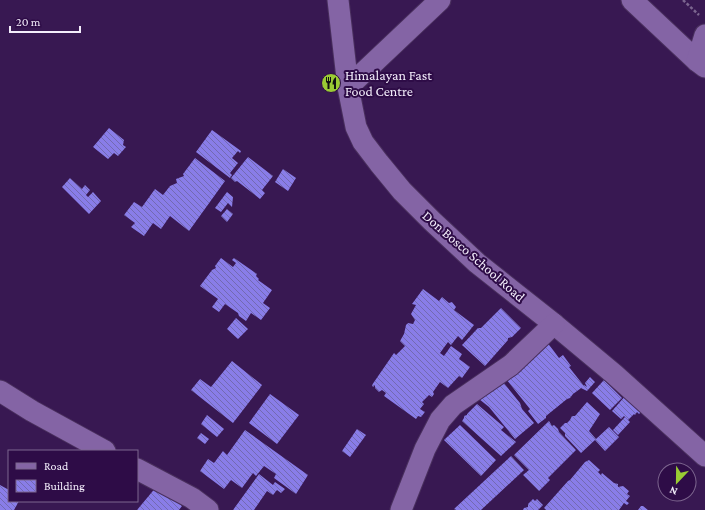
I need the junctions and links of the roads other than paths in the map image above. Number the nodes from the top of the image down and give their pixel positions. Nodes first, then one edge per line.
1 (338, 0) edge
2 (440, 0) edge
3 (632, 0) edge
4 (702, 25) edge
5 (701, 64) edge
6 (348, 87) junction
7 (554, 324) junction
8 (0, 391) edge
9 (103, 450) edge
10 (705, 456) edge
11 (138, 470) edge
12 (208, 510) edge
13 (401, 510) edge

1 - 6 street, Don Bosco School Road
2 - 6 street
3 - 5 street
4 - 5 street
6 - 7 street, Don Bosco School Road
7 - 10 street, Don Bosco School Road
7 - 13 street
8 - 9 street
11 - 12 street

